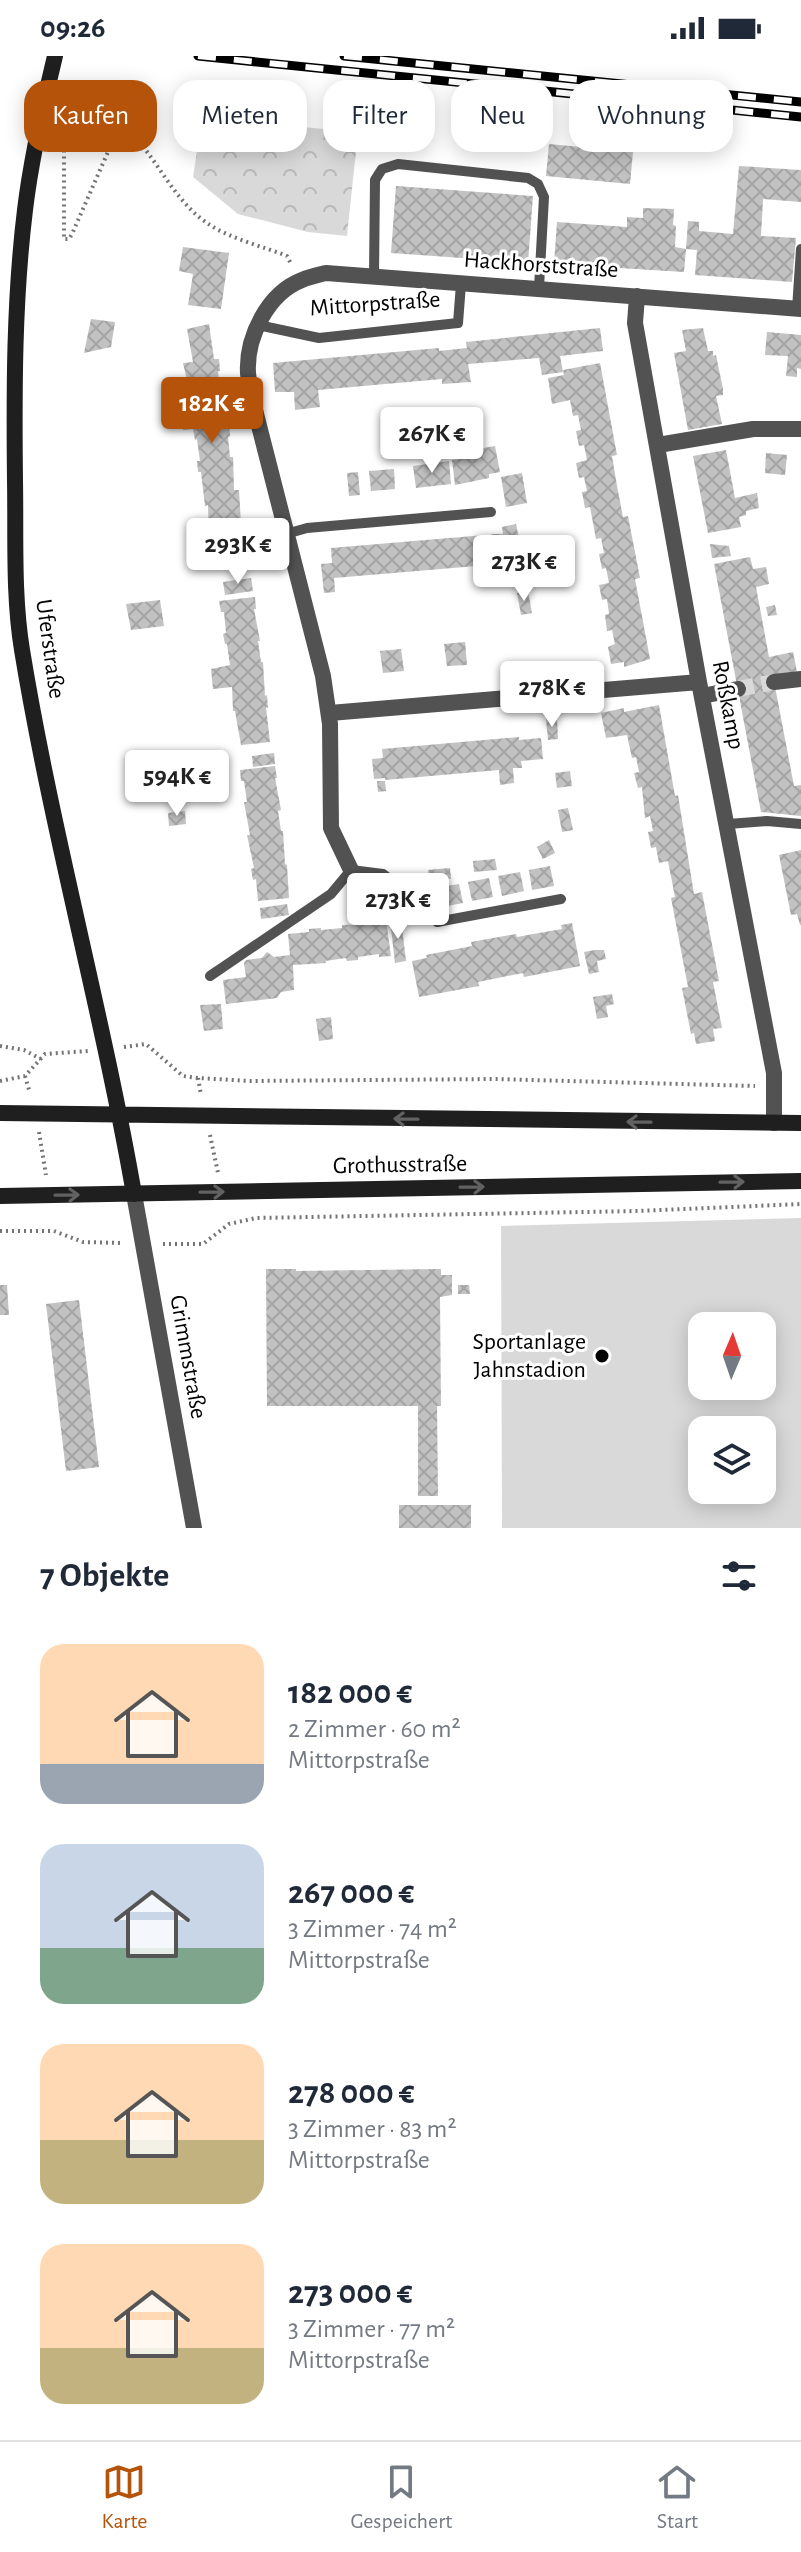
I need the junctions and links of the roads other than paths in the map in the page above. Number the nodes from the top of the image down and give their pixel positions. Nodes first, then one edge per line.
1 (55, 56) edge
2 (801, 249) edge
3 (374, 276) junction
4 (461, 284) junction
5 (539, 288) junction
6 (282, 293) joint
7 (637, 296) junction
8 (799, 309) edge
9 (258, 325) junction
10 (801, 429) edge
11 (658, 445) junction
12 (491, 512) dead end
13 (286, 534) junction
14 (801, 679) edge
15 (774, 682) tunnel mouth
16 (700, 689) junction
17 (738, 689) tunnel mouth
18 (330, 713) junction
19 (728, 824) junction
20 (801, 824) edge
21 (351, 870) junction
22 (561, 899) dead end
23 (210, 976) dead end
24 (0, 1113) edge
25 (120, 1114) junction
26 (774, 1123) junction
27 (801, 1123) edge
28 (801, 1181) edge
29 (134, 1194) junction
30 (0, 1196) edge
31 (194, 1528) edge

1 - 25 main road, Uferstraße
2 - 8 lane
3 - 4 street, Hackhorststraße
3 - 5 lane
3 - 6 street, Hackhorststraße
4 - 5 street, Hackhorststraße
4 - 9 lane, Mittorpstraße
5 - 7 street, Hackhorststraße
6 - 9 street, Mittorpstraße
7 - 8 street, Hackhorststraße
7 - 11 street, Roßkamp
9 - 13 street, Mittorpstraße
10 - 11 street
11 - 16 street, Roßkamp
12 - 13 lane
13 - 18 street, Mittorpstraße
14 - 15 street
16 - 17 street
16 - 18 street
16 - 19 street, Roßkamp
18 - 21 street, Mittorpstraße
19 - 20 lane
19 - 26 street, Roßkamp
21 - 22 lane
21 - 23 lane
24 - 25 main road, Grothusstraße
26 -> 25 main road, Grothusstraße
25 - 29 main road, Uferstraße
26 - 27 main road, Grothusstraße
29 -> 28 main road, Grothusstraße
30 -> 29 main road, Grothusstraße
29 - 31 street, Grimmstraße

